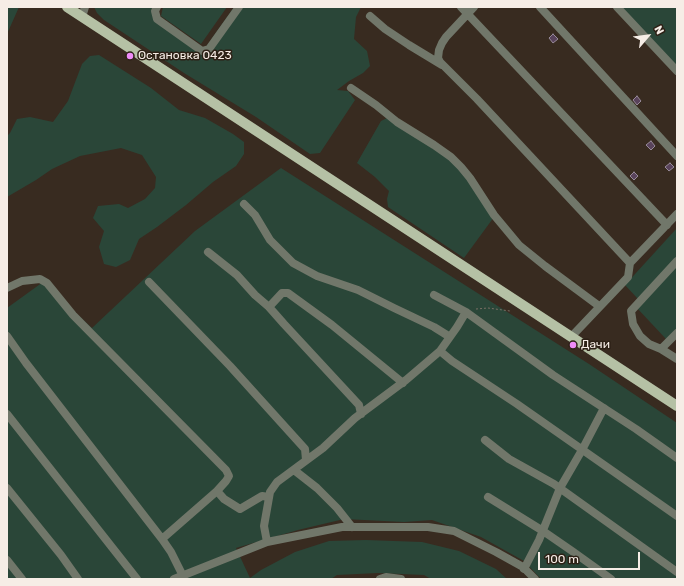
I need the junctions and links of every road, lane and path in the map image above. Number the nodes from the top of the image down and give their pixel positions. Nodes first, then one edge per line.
1 (66, 7) edge
2 (85, 7) edge
3 (157, 7) edge
4 (239, 7) edge
5 (461, 7) edge
6 (474, 7) edge
7 (540, 7) edge
8 (617, 7) edge
9 (467, 14) junction
10 (370, 16) dead end
11 (82, 17) junction
12 (448, 69) junction
13 (677, 71) edge
14 (351, 88) dead end
15 (677, 156) edge
16 (244, 204) dead end
17 (677, 214) edge
18 (667, 225) junction
19 (208, 252) dead end
20 (677, 261) edge
21 (630, 263) junction
22 (149, 282) dead end
23 (7, 288) edge
24 (434, 294) dead end
25 (599, 306) junction
26 (269, 307) junction
27 (510, 311) dead end
28 (466, 312) junction
29 (677, 333) edge
30 (7, 336) edge
31 (571, 337) junction
32 (450, 338) junction
33 (661, 349) junction
34 (440, 351) junction
35 (677, 359) edge
36 (403, 383) junction
37 (677, 406) edge
38 (604, 408) junction
39 (7, 414) edge
40 (362, 414) junction
41 (485, 440) dead end
42 (582, 450) junction
43 (677, 458) edge
44 (306, 460) junction
45 (294, 470) junction
46 (7, 488) edge
47 (560, 488) junction
48 (217, 491) junction
49 (269, 497) junction
50 (488, 497) dead end
51 (677, 516) edge
52 (352, 527) junction
53 (543, 531) junction
54 (162, 539) junction
55 (267, 542) junction
56 (7, 560) edge
57 (524, 569) junction
58 (677, 572) edge
59 (183, 576) junction
60 (22, 579) edge
61 (78, 579) edge
62 (137, 579) edge
63 (174, 579) edge
64 (380, 579) edge
65 (401, 579) edge
66 (535, 579) edge
67 (611, 579) edge

1 - 11 main road
2 - 11 lane
3 - 4 lane
5 - 9 lane
6 - 9 lane
7 - 15 lane
8 - 13 lane
9 - 12 lane
9 - 18 lane
10 - 12 lane
11 - 31 main road
12 - 21 lane
14 - 25 lane
16 - 32 lane
17 - 18 lane
18 - 21 lane
19 - 26 lane
20 - 33 lane
21 - 25 lane
22 - 44 lane
23 - 48 lane
24 - 28 lane
25 - 31 lane
26 - 36 lane
26 - 40 lane
27 - 28 path
28 - 32 lane
28 - 38 lane
29 - 33 lane
30 - 54 lane
31 - 37 main road
32 - 34 lane
33 - 35 lane
34 - 36 lane
34 - 42 lane
36 - 40 lane
38 - 42 lane
38 - 43 lane
39 - 62 lane
40 - 44 lane
41 - 47 lane
42 - 47 lane
42 - 51 lane
44 - 45 lane
45 - 49 lane
45 - 52 lane
46 - 61 lane
47 - 53 lane
47 - 58 lane
48 - 49 lane
48 - 54 lane
49 - 55 lane
50 - 53 lane
52 - 55 lane
52 - 57 lane
53 - 57 lane
53 - 67 lane
54 - 59 lane
55 - 59 lane
56 - 60 lane
57 - 66 lane
59 - 63 lane
64 - 65 lane

